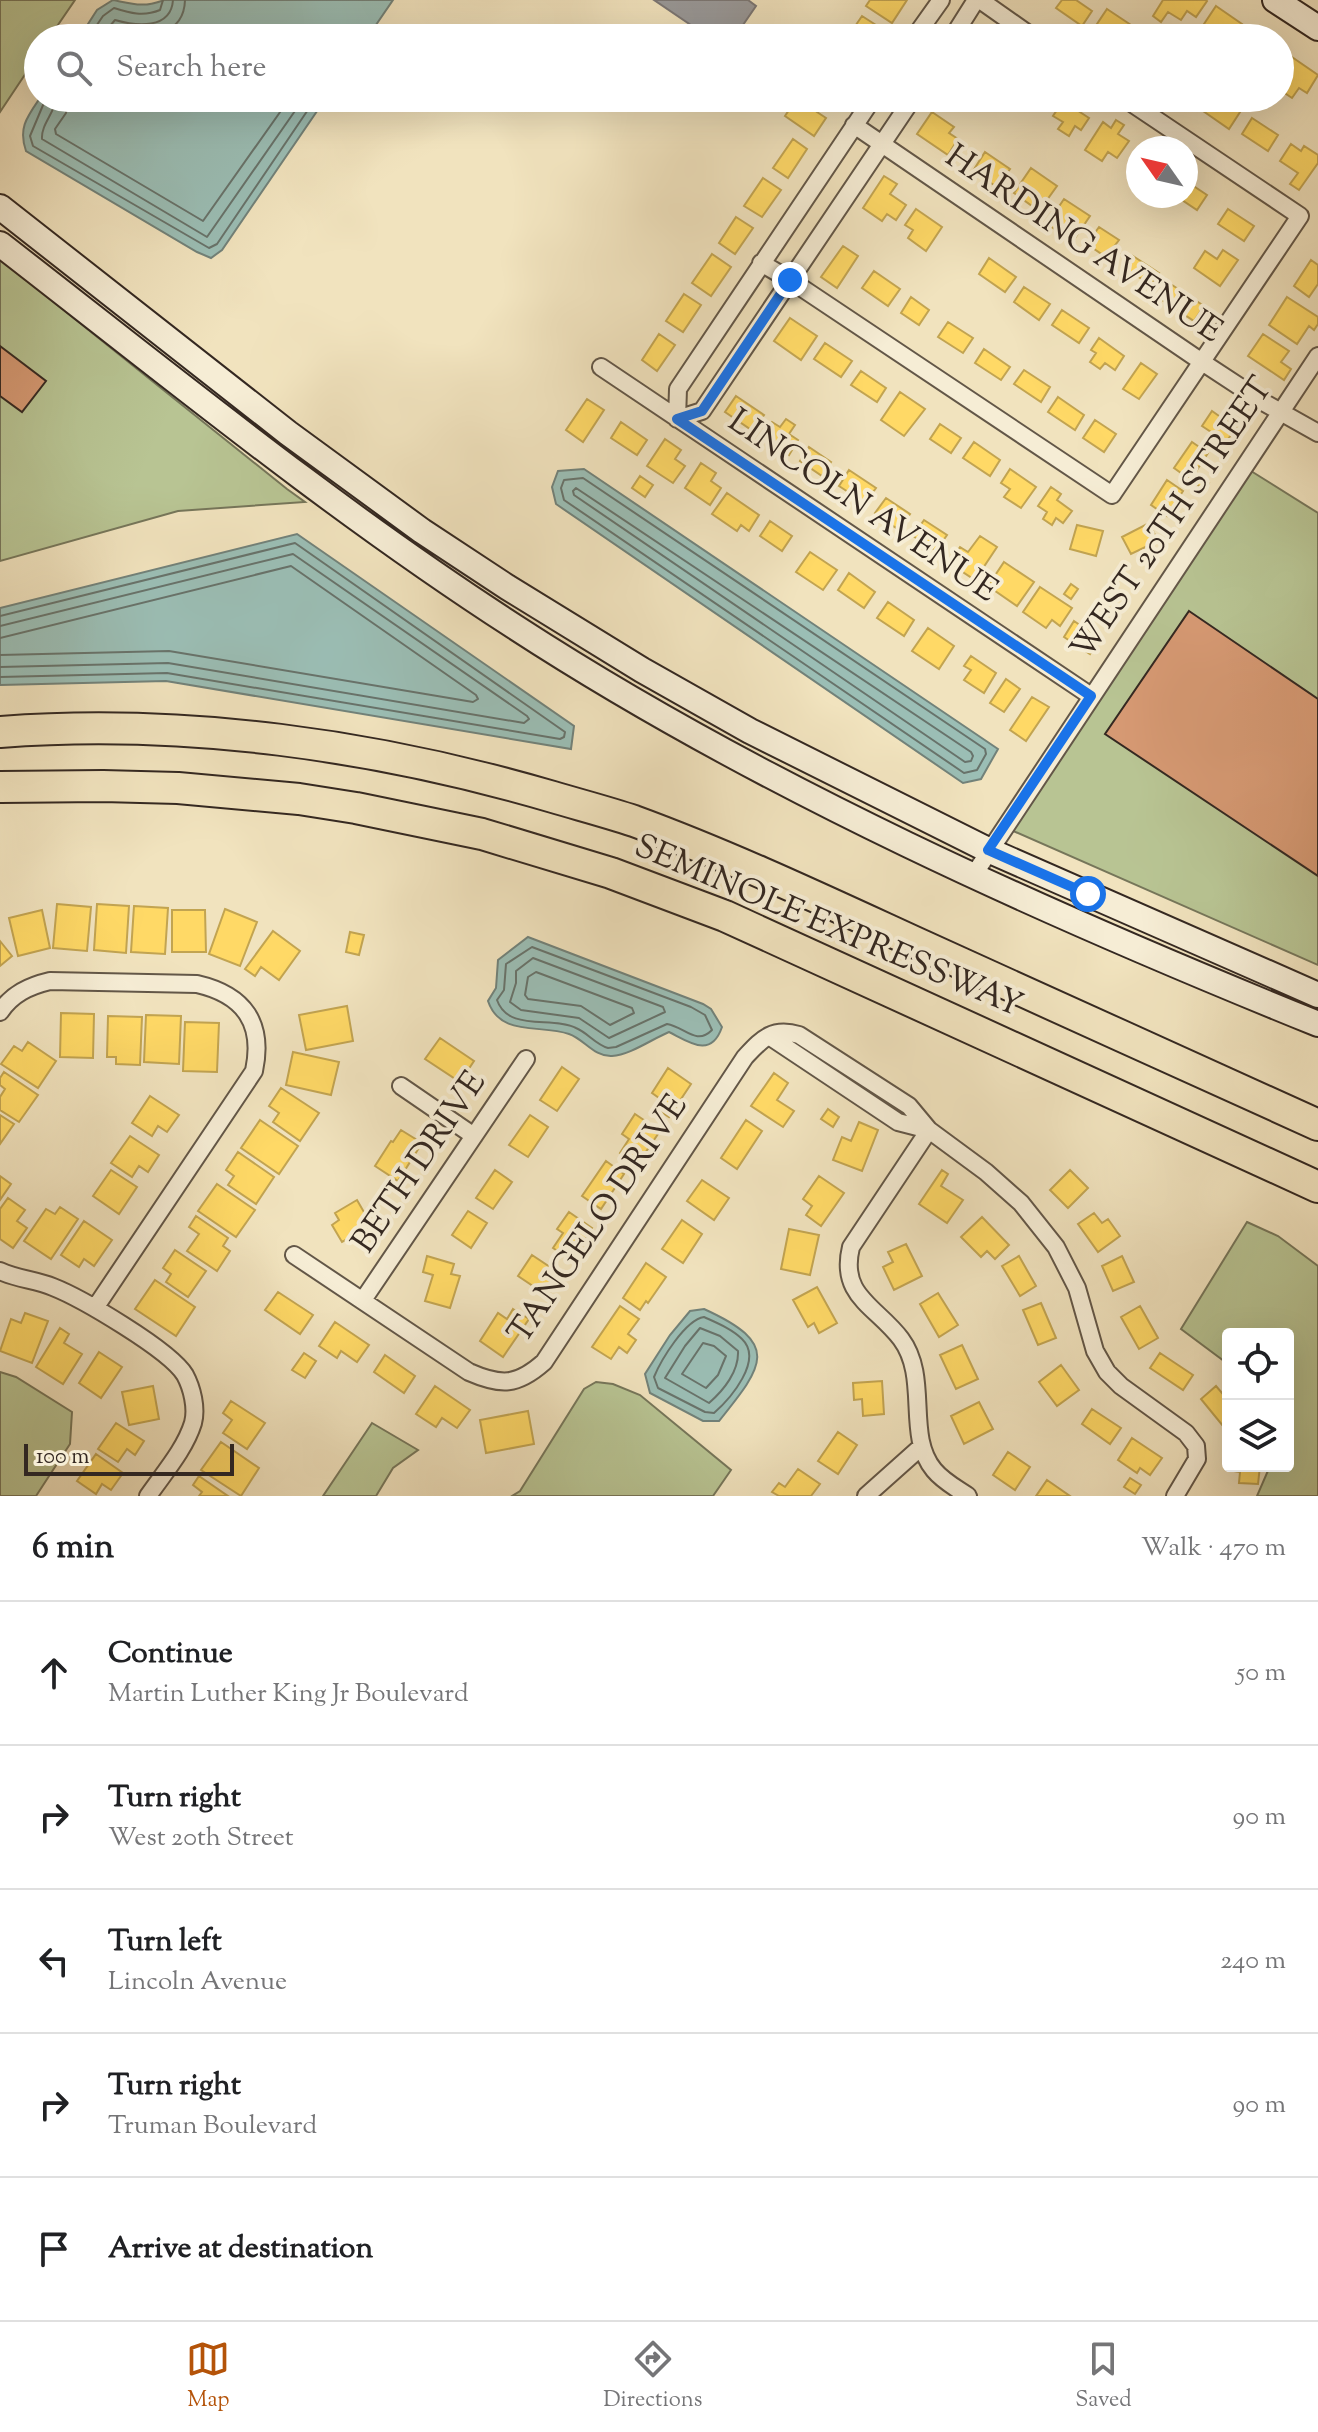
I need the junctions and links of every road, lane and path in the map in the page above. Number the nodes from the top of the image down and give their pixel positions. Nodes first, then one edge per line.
1 (941, 0) edge
2 (978, 0) edge
3 (1275, 0) edge
4 (924, 24) edge
5 (962, 24) edge
6 (1013, 24) edge
7 (1318, 28) edge
8 (863, 112) edge
9 (904, 112) edge
10 (1145, 112) edge
11 (854, 125) junction
12 (883, 145) junction
13 (0, 207) edge
14 (0, 244) edge
15 (761, 263) junction
16 (790, 280) junction
17 (1318, 356) edge
18 (1202, 362) junction
19 (200, 364) junction
20 (601, 367) dead end
21 (182, 386) junction
22 (1281, 411) junction
23 (677, 419) junction
24 (1318, 433) edge
25 (1091, 696) junction
26 (0, 732) edge
27 (0, 787) edge
28 (988, 850) junction
29 (973, 876) junction
30 (1318, 995) edge
31 (0, 1012) edge
32 (1306, 1013) edge
33 (1318, 1024) edge
34 (526, 1059) dead end
35 (401, 1086) dead end
36 (1318, 1125) edge
37 (929, 1130) junction
38 (474, 1136) junction
39 (1256, 1159) junction
40 (1318, 1187) edge
41 (1318, 1199) edge
42 (294, 1255) dead end
43 (0, 1271) edge
44 (363, 1300) junction
45 (95, 1308) junction
46 (922, 1446) junction
47 (148, 1496) edge
48 (866, 1496) edge
49 (968, 1496) edge
50 (1175, 1496) edge

1 - 4 street
2 - 5 street
2 - 6 street
3 - 7 main road
8 - 11 street
9 - 12 street
10 - 18 street
11 - 12 street, HARDING AVENUE
11 - 15 street
12 - 16 street
12 - 18 street, HARDING AVENUE
13 - 19 main road
14 - 21 main road
15 - 16 street
15 - 23 street
16 - 18 street
16 - 23 street
17 - 22 street, WEST 20TH STREET
18 - 22 street, HARDING AVENUE
19 - 21 main road
19 - 28 main road
20 - 23 street, LINCOLN AVENUE
21 - 29 main road
22 - 24 street, HARDING AVENUE
22 - 25 street, WEST 20TH STREET
23 - 25 street, LINCOLN AVENUE
25 - 28 street, WEST 20TH STREET
26 - 36 highway, SEMINOLE EXPRESSWAY
27 - 39 highway, SEMINOLE EXPRESSWAY
28 - 29 street, WEST 20TH STREET
28 - 30 main road
29 - 32 main road
31 - 45 street
32 - 33 main road
34 - 38 street, BETH DRIVE
35 - 38 street
37 - 44 street, TANGELO DRIVE
37 - 46 street
37 - 50 street
38 - 44 street, BETH DRIVE
39 - 40 highway, SEMINOLE EXPRESSWAY
39 - 41 highway
42 - 44 street, TANGELO DRIVE
43 - 45 street
45 - 47 street
46 - 48 street
46 - 49 street

